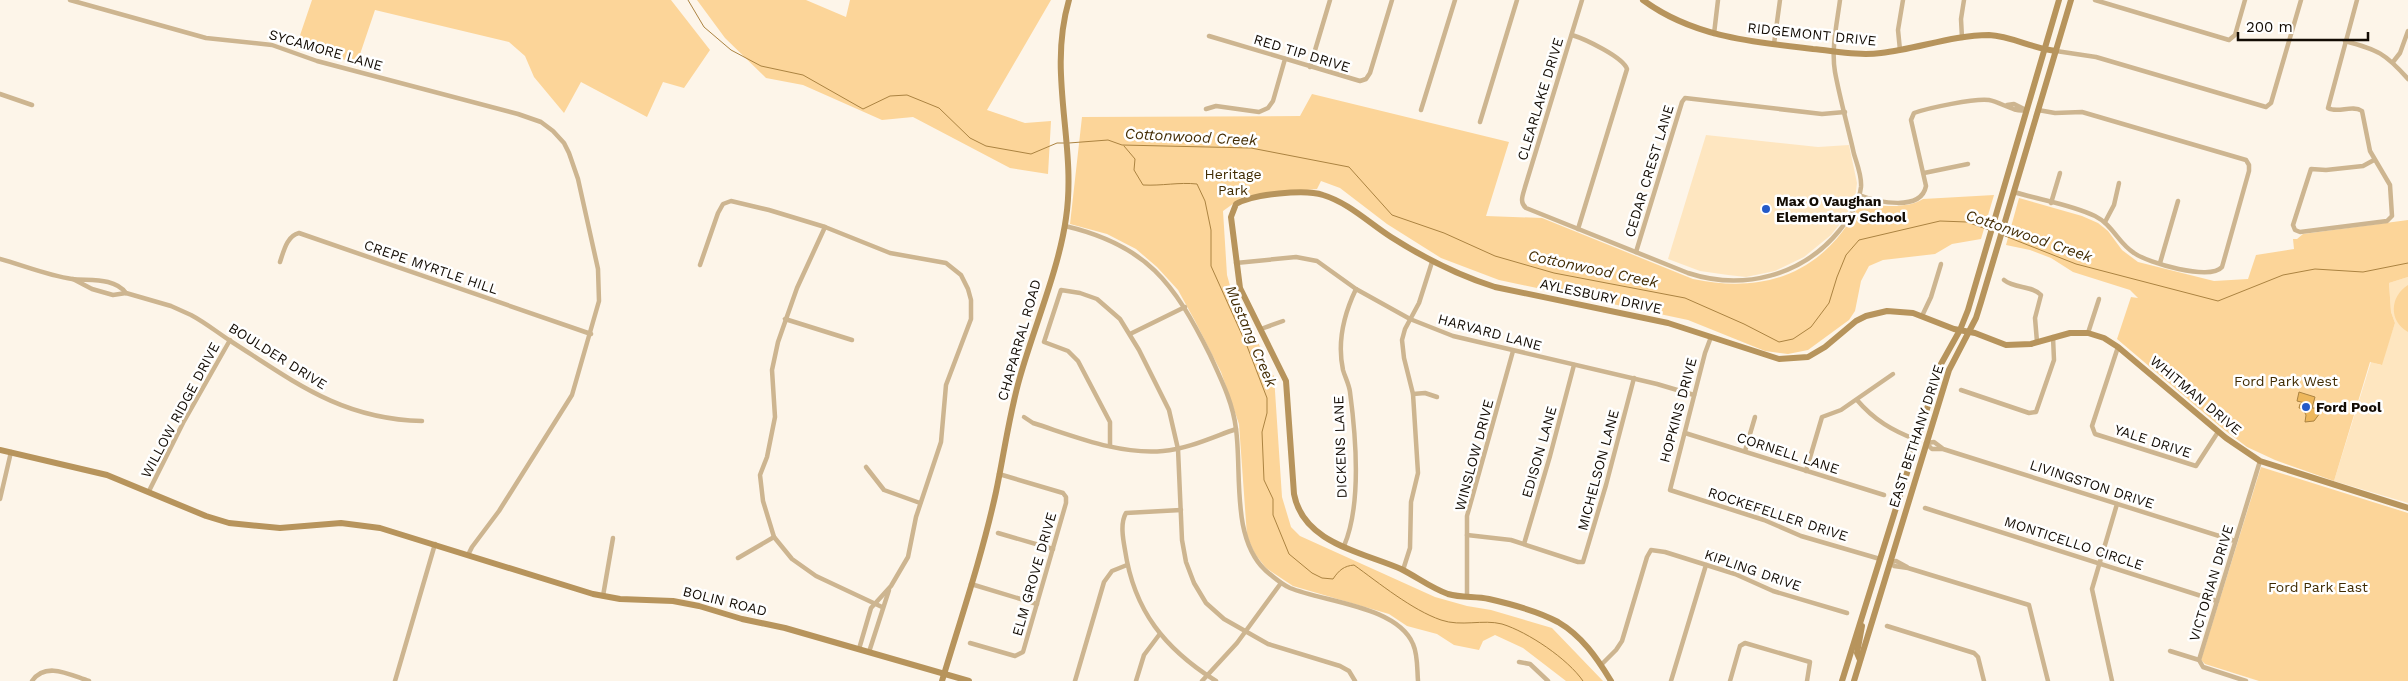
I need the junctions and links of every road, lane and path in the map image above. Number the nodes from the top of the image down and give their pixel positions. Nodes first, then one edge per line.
1 (70, 0) edge
2 (1069, 0) edge
3 (1330, 0) edge
4 (1392, 0) edge
5 (1455, 0) edge
6 (1517, 0) edge
7 (1582, 0) edge
8 (1644, 0) edge
9 (1718, 0) edge
10 (1780, 0) edge
11 (1840, 0) edge
12 (1902, 0) edge
13 (1964, 0) edge
14 (2059, 0) edge
15 (2071, 0) edge
16 (2095, 0) edge
17 (2245, 0) edge
18 (2301, 0) edge
19 (2357, 0) edge
20 (1652, 3) edge
21 (2408, 31) edge
22 (1714, 34) junction
23 (1572, 35) junction
24 (1209, 36) dead end
25 (1962, 38) junction
26 (2345, 41) junction
27 (1774, 44) junction
28 (1900, 50) junction
29 (2044, 50) junction
30 (1834, 51) junction
31 (2056, 51) junction
32 (1285, 59) junction
33 (2393, 62) junction
34 (1310, 67) junction
35 (2408, 79) edge
36 (0, 94) edge
37 (32, 105) dead end
38 (1206, 109) dead end
39 (1421, 110) dead end
40 (2026, 110) junction
41 (2038, 110) junction
42 (1845, 112) junction
43 (1480, 122) dead end
44 (2374, 160) junction
45 (1968, 164) dead end
46 (1924, 173) junction
47 (2060, 174) dead end
48 (2119, 183) dead end
49 (2014, 192) junction
50 (1859, 195) junction
51 (2178, 201) dead end
52 (2051, 203) junction
53 (2106, 222) junction
54 (1065, 226) junction
55 (825, 227) junction
56 (1578, 229) junction
57 (1636, 252) junction
58 (0, 259) edge
59 (280, 262) dead end
60 (1432, 262) junction
61 (1235, 263) junction
62 (1941, 264) dead end
63 (2160, 264) junction
64 (700, 265) dead end
65 (73, 279) junction
66 (2004, 280) dead end
67 (1356, 289) junction
68 (126, 293) junction
69 (2099, 299) dead end
70 (1185, 307) junction
71 (1922, 316) junction
72 (785, 319) junction
73 (1410, 319) junction
74 (1283, 321) dead end
75 (1261, 330) junction
76 (1960, 330) junction
77 (1969, 332) junction
78 (2088, 333) junction
79 (591, 334) junction
80 (1130, 334) junction
81 (2053, 336) junction
82 (1711, 337) junction
83 (230, 340) junction
84 (852, 340) dead end
85 (2037, 342) junction
86 (2118, 347) junction
87 (1513, 351) junction
88 (1574, 365) junction
89 (1893, 374) dead end
90 (1634, 378) junction
91 (1961, 390) dead end
92 (1412, 394) junction
93 (1694, 396) junction
94 (1437, 397) dead end
95 (1857, 400) junction
96 (1024, 417) dead end
97 (1755, 418) dead end
98 (422, 422) dead end
99 (1236, 429) junction
100 (2218, 432) junction
101 (1685, 433) junction
102 (1916, 440) junction
103 (1926, 443) junction
104 (1110, 446) junction
105 (1178, 449) junction
106 (0, 450) edge
107 (1745, 451) junction
108 (11, 452) junction
109 (2260, 461) junction
110 (866, 467) dead end
111 (1806, 471) junction
112 (999, 474) junction
113 (1670, 490) joint
114 (149, 491) junction
115 (1884, 495) dead end
116 (0, 499) edge
117 (920, 503) junction
118 (2118, 504) junction
119 (1925, 508) dead end
120 (2408, 508) edge
121 (1181, 510) junction
122 (998, 533) dead end
123 (1467, 535) junction
124 (774, 537) junction
125 (613, 538) dead end
126 (2235, 541) junction
127 (435, 544) junction
128 (1524, 544) junction
129 (1344, 546) junction
130 (1053, 550) junction
131 (468, 556) junction
132 (738, 558) dead end
133 (1880, 559) junction
134 (1890, 562) junction
135 (2099, 563) junction
136 (1127, 565) junction
137 (1706, 565) junction
138 (1403, 570) junction
139 (1281, 583) junction
140 (971, 584) junction
141 (891, 586) junction
142 (603, 596) junction
143 (1467, 597) junction
144 (2217, 601) junction
145 (874, 604) junction
146 (1037, 604) junction
147 (882, 607) junction
148 (1847, 612) dead end
149 (1862, 614) junction
150 (1887, 626) dead end
151 (1246, 631) junction
152 (863, 633) junction
153 (1159, 635) junction
154 (873, 637) junction
155 (970, 643) dead end
156 (859, 649) junction
157 (2170, 651) dead end
158 (870, 652) junction
159 (1860, 660) junction
160 (2199, 660) junction
161 (1519, 662) dead end
162 (1602, 665) junction
163 (1207, 674) junction
164 (944, 678) edge
165 (32, 681) edge
166 (89, 681) edge
167 (394, 681) edge
168 (969, 681) edge
169 (1075, 681) edge
170 (1136, 681) edge
171 (1202, 681) edge
172 (1216, 681) edge
173 (1355, 681) edge
174 (1418, 681) edge
175 (1548, 681) edge
176 (1611, 681) edge
177 (1671, 681) edge
178 (1730, 681) edge
179 (1806, 681) edge
180 (1842, 681) edge
181 (1854, 681) edge
182 (1984, 681) edge
183 (2048, 681) edge
184 (2112, 681) edge
185 (2246, 681) edge

1 - 79 street, SYCAMORE LANE
2 - 54 street, CHAPARRAL ROAD
3 - 34 street
4 - 34 street, RED TIP DRIVE
5 - 39 street
6 - 43 street
7 - 23 street, CLEARLAKE DRIVE
8 - 20 street, RIDGEMONT DRIVE
9 - 22 street
10 - 27 street
11 - 30 street
12 - 28 street
13 - 25 street
14 - 29 street, EAST BETHANY DRIVE
15 - 31 street, EAST BETHANY DRIVE
16 - 17 street
18 - 31 street
19 - 26 street
20 - 22 street, RIDGEMONT DRIVE
21 - 33 street
22 - 27 street, RIDGEMONT DRIVE
23 - 56 street
23 - 56 street, CLEARLAKE DRIVE
24 - 32 street, RED TIP DRIVE
25 - 28 street, RIDGEMONT DRIVE
25 - 29 street, RIDGEMONT DRIVE
26 - 33 street
26 - 44 street
27 - 30 street, RIDGEMONT DRIVE
28 - 30 street, RIDGEMONT DRIVE
29 - 31 street, RIDGEMONT DRIVE
29 - 40 street, EAST BETHANY DRIVE
30 - 42 street
31 - 41 street, EAST BETHANY DRIVE
32 - 34 street, RED TIP DRIVE
32 - 38 street
33 - 35 street
36 - 37 street
40 - 41 street
40 - 46 street
40 - 76 street, EAST BETHANY DRIVE
41 - 49 street, EAST BETHANY DRIVE
41 - 63 street
42 - 50 street
42 - 57 street, CEDAR CREST LANE
44 - 44 street
45 - 46 street
46 - 50 street
47 - 52 street
48 - 53 street
49 - 52 street
49 - 77 street, EAST BETHANY DRIVE
50 - 57 street
51 - 63 street
52 - 53 street
53 - 63 street
54 - 70 street
54 - 112 street, CHAPARRAL ROAD
55 - 64 street
55 - 72 street
55 - 117 street
56 - 57 street
58 - 65 street, BOULDER DRIVE
59 - 79 street, CREPE MYRTLE HILL
60 - 61 street, AYLESBURY DRIVE
60 - 73 street
60 - 82 street, AYLESBURY DRIVE
61 - 67 street, HARVARD LANE
61 - 75 street
62 - 71 street
65 - 68 street, BOULDER DRIVE
65 - 68 street, BOULDER DRIVE
66 - 85 street
67 - 73 street, HARVARD LANE
67 - 129 street, DICKENS LANE
68 - 83 street, BOULDER DRIVE
69 - 78 street
70 - 80 street
70 - 99 street
71 - 76 street, AYLESBURY DRIVE
71 - 82 street, AYLESBURY DRIVE
72 - 84 street
72 - 124 street
73 - 87 street, HARVARD LANE
73 - 92 street
74 - 75 street
75 - 129 street
76 - 77 street, AYLESBURY DRIVE
76 - 102 street, EAST BETHANY DRIVE
77 - 85 street, WHITMAN DRIVE
77 - 103 street, EAST BETHANY DRIVE
78 - 81 street, WHITMAN DRIVE
78 - 86 street, WHITMAN DRIVE
79 - 131 street
80 - 104 street
80 - 105 street
81 - 85 street, WHITMAN DRIVE
81 - 91 street
82 - 93 street, HOPKINS DRIVE
83 - 98 street, BOULDER DRIVE
83 - 114 street, WILLOW RIDGE DRIVE
86 - 100 street, WHITMAN DRIVE
86 - 100 street, YALE DRIVE
87 - 88 street, HARVARD LANE
87 - 123 street, WINSLOW DRIVE
88 - 90 street, HARVARD LANE
88 - 128 street, EDISON LANE
89 - 95 street
90 - 93 street, HARVARD LANE
90 - 128 street, MICHELSON LANE
92 - 94 street
92 - 138 street
93 - 101 street, HOPKINS DRIVE
95 - 102 street
95 - 111 street
96 - 104 street
97 - 107 street
99 - 105 street
99 - 139 street
100 - 109 street, WHITMAN DRIVE
101 - 107 street, CORNELL LANE
101 - 113 street, HOPKINS DRIVE
102 - 103 street
102 - 133 street, EAST BETHANY DRIVE
103 - 118 street, LIVINGSTON DRIVE
103 - 134 street, EAST BETHANY DRIVE
104 - 105 street
105 - 121 street
106 - 108 street, BOLIN ROAD
107 - 111 street, CORNELL LANE
108 - 114 street, BOLIN ROAD
108 - 116 street
109 - 120 street, WHITMAN DRIVE
109 - 126 street, VICTORIAN DRIVE
110 - 117 street
111 - 115 street, CORNELL LANE
112 - 130 street, ELM GROVE DRIVE
112 - 140 street, CHAPARRAL ROAD
113 - 133 street, ROCKEFELLER DRIVE
114 - 127 street, BOLIN ROAD
117 - 141 street
118 - 126 street, LIVINGSTON DRIVE
118 - 135 street
119 - 135 street, MONTICELLO CIRCLE
121 - 136 street
121 - 151 street
122 - 130 street
123 - 128 street
123 - 143 street, WINSLOW DRIVE
124 - 132 street
124 - 145 street
125 - 142 street
126 - 144 street, VICTORIAN DRIVE
127 - 131 street, BOLIN ROAD
127 - 167 street
129 - 138 street
130 - 146 street, ELM GROVE DRIVE
131 - 142 street, BOLIN ROAD
133 - 134 street
133 - 149 street, EAST BETHANY DRIVE
134 - 159 street, EAST BETHANY DRIVE
134 - 183 street
135 - 144 street, MONTICELLO CIRCLE
135 - 184 street
136 - 153 street
136 - 169 street
137 - 148 street, KIPLING DRIVE
137 - 162 street, KIPLING DRIVE
137 - 177 street
138 - 143 street
139 - 151 street
139 - 174 street
140 - 146 street
140 - 164 street, CHAPARRAL ROAD
141 - 145 street
141 - 147 street
142 - 156 street, BOLIN ROAD
143 - 162 street
144 - 160 street, VICTORIAN DRIVE
145 - 147 street
145 - 152 street
146 - 155 street, ELM GROVE DRIVE
147 - 154 street
149 - 159 street
149 - 180 street, EAST BETHANY DRIVE
150 - 182 street
151 - 163 street
151 - 173 street
152 - 154 street
152 - 156 street
153 - 163 street
153 - 170 street
154 - 158 street
156 - 158 street, BOLIN ROAD
157 - 160 street
158 - 164 street, BOLIN ROAD
159 - 181 street, EAST BETHANY DRIVE
160 - 185 street, VICTORIAN DRIVE
161 - 175 street
162 - 176 street
163 - 171 street
163 - 172 street
164 - 168 street, BOLIN ROAD
165 - 166 street
178 - 179 street

